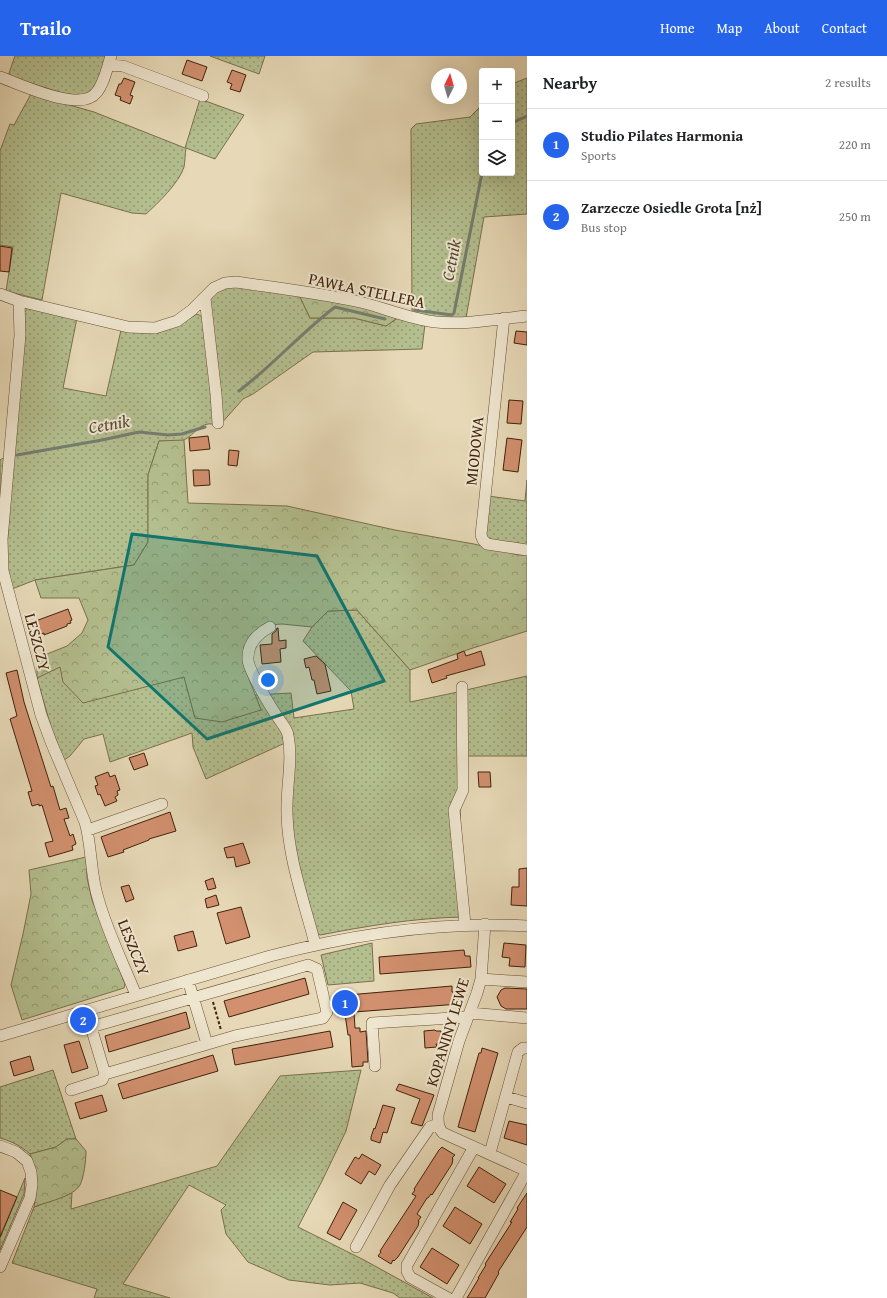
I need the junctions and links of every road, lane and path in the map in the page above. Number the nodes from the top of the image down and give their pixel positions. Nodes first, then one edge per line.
1 (110, 60) edge
2 (0, 77) edge
3 (203, 96) dead end
4 (0, 294) edge
5 (205, 298) junction
6 (19, 301) junction
7 (527, 316) edge
8 (504, 318) junction
9 (218, 423) dead end
10 (527, 550) edge
11 (270, 627) dead end
12 (462, 687) dead end
13 (162, 804) dead end
14 (88, 830) junction
15 (465, 924) junction
16 (485, 924) junction
17 (527, 926) edge
18 (315, 944) junction
19 (188, 980) junction
20 (481, 980) junction
21 (527, 982) edge
22 (210, 992) junction
23 (136, 995) junction
24 (193, 997) junction
25 (469, 1015) junction
26 (527, 1018) edge
27 (2, 1035) edge
28 (224, 1039) junction
29 (207, 1044) junction
30 (527, 1048) edge
31 (375, 1066) dead end
32 (105, 1074) junction
33 (71, 1090) dead end
34 (506, 1097) junction
35 (527, 1103) edge
36 (438, 1124) junction
37 (0, 1146) edge
38 (474, 1147) junction
39 (490, 1153) junction
40 (527, 1171) edge
41 (356, 1247) dead end
42 (0, 1267) edge
43 (448, 1298) edge
44 (456, 1298) edge

1 - 2 street
1 - 3 street
4 - 6 street
5 - 6 street, PAWŁA STELLERA
5 - 8 street, PAWŁA STELLERA
5 - 9 street
6 - 14 street, LESZCZY
7 - 8 street, PAWŁA STELLERA
8 - 10 street, MIODOWA
11 - 18 street
12 - 15 street
13 - 14 street
14 - 23 street, LESZCZY
15 - 16 street
15 - 18 street
16 - 17 street
16 - 20 street, KOPANINY LEWE
18 - 19 street
19 - 23 street
19 - 24 street
20 - 21 street
20 - 25 street, KOPANINY LEWE
22 - 24 street
22 - 28 path
22 - 28 street
23 - 27 street
24 - 29 street
24 - 32 street
25 - 26 street
25 - 31 street
25 - 36 street, KOPANINY LEWE
28 - 29 street
29 - 32 street
30 - 34 street
32 - 33 street
34 - 35 street
34 - 39 street
36 - 38 street
36 - 41 street
37 - 42 street
38 - 39 street
38 - 43 street
39 - 40 street
40 - 44 street

